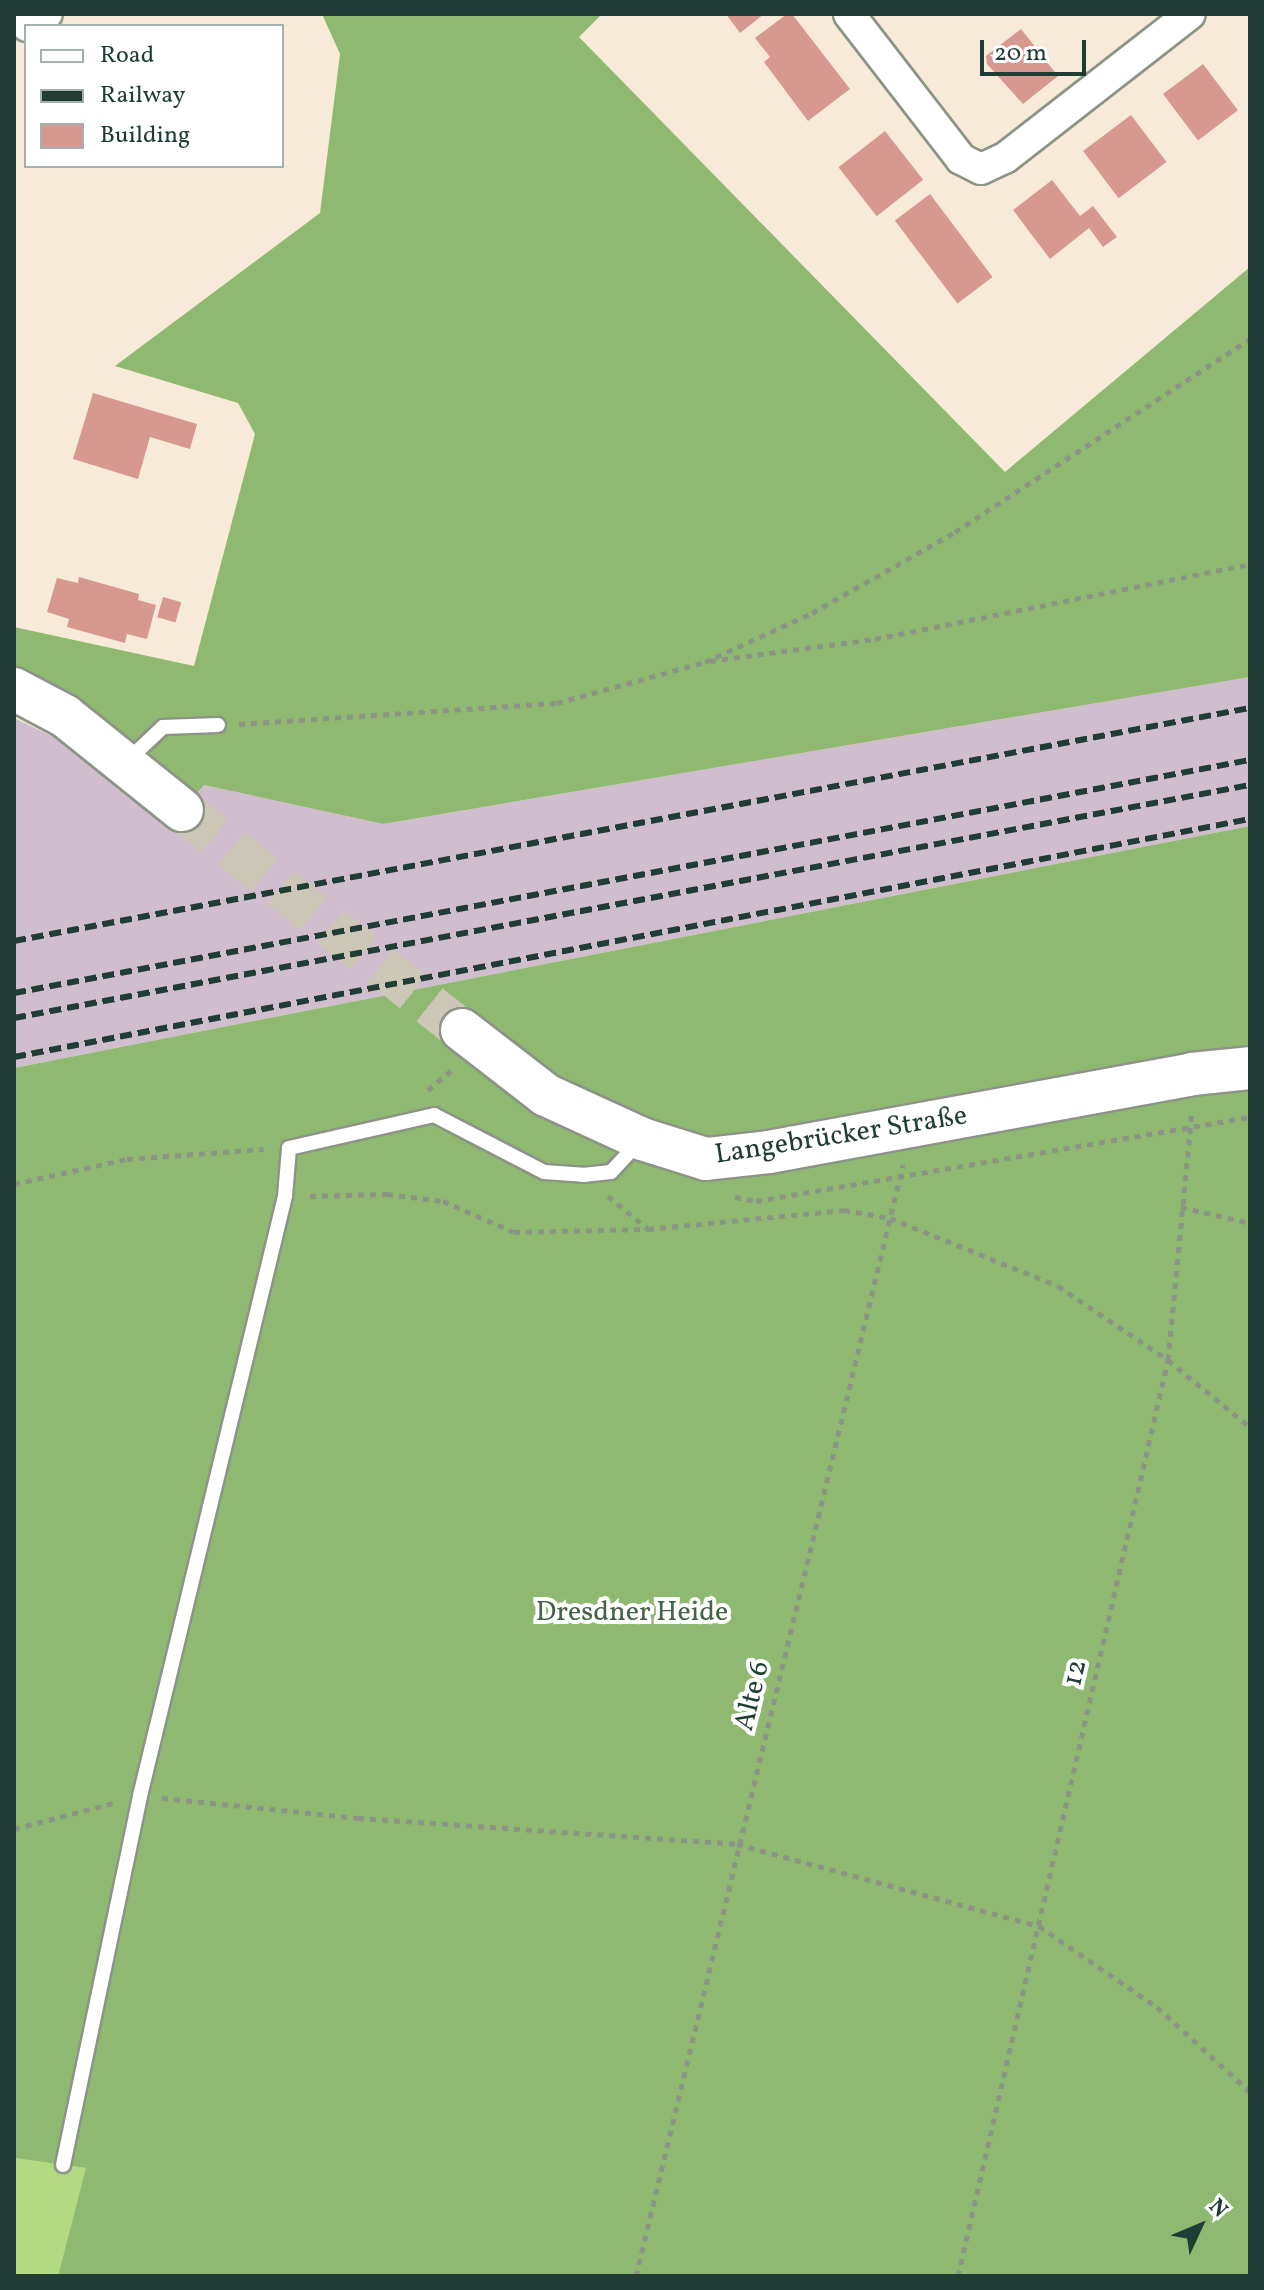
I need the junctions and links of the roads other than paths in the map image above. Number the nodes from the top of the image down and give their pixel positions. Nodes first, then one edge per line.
1 (849, 14) edge
2 (1190, 14) edge
3 (15, 691) edge
4 (218, 725) road end
5 (125, 763) junction
6 (182, 810) tunnel mouth
7 (462, 1030) tunnel mouth
8 (1250, 1068) edge
9 (642, 1139) junction
10 (63, 2165) dead end

1 - 2 street
3 - 5 main road
4 - 5 lane
5 - 6 main road
7 - 9 main road, Langebrücker Straße
8 - 9 main road, Langebrücker Straße
9 - 10 lane

